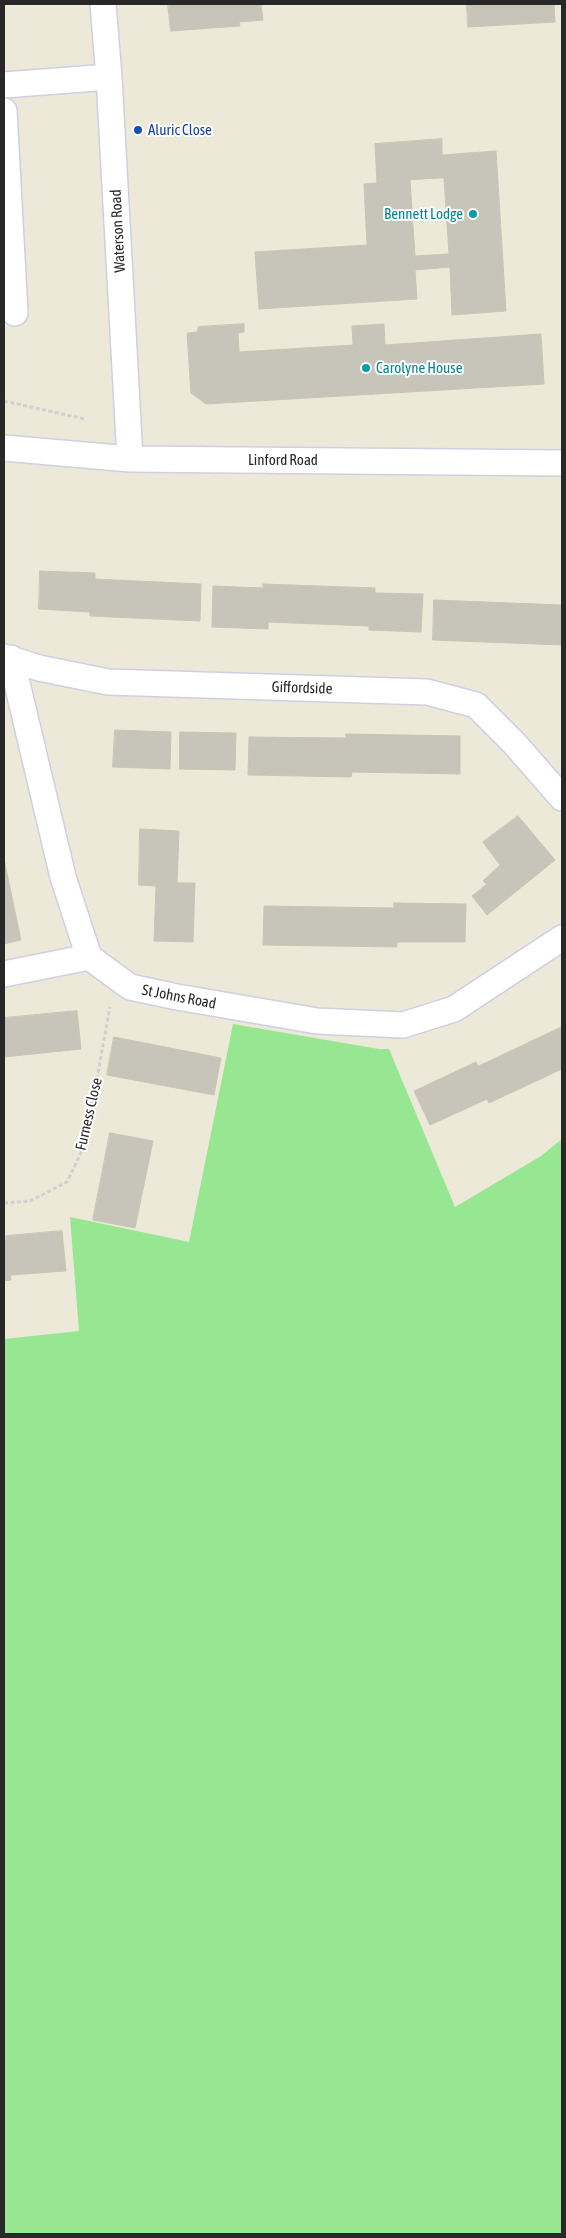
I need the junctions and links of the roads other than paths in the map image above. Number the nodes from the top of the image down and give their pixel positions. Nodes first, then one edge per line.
1 (103, 4) edge
2 (109, 77) junction
3 (4, 85) edge
4 (4, 111) edge
5 (15, 313) dead end
6 (4, 448) edge
7 (130, 459) junction
8 (562, 463) edge
9 (8, 658) edge
10 (562, 798) edge
11 (562, 938) edge
12 (90, 957) junction
13 (4, 974) edge

1 - 2 street, Waterson Road
2 - 3 street
2 - 7 street, Waterson Road
4 - 5 street
6 - 7 street, Linford Road
7 - 8 street, Linford Road
9 - 10 street, Giffordside
9 - 12 street
11 - 12 street, St Johns Road
12 - 13 street

